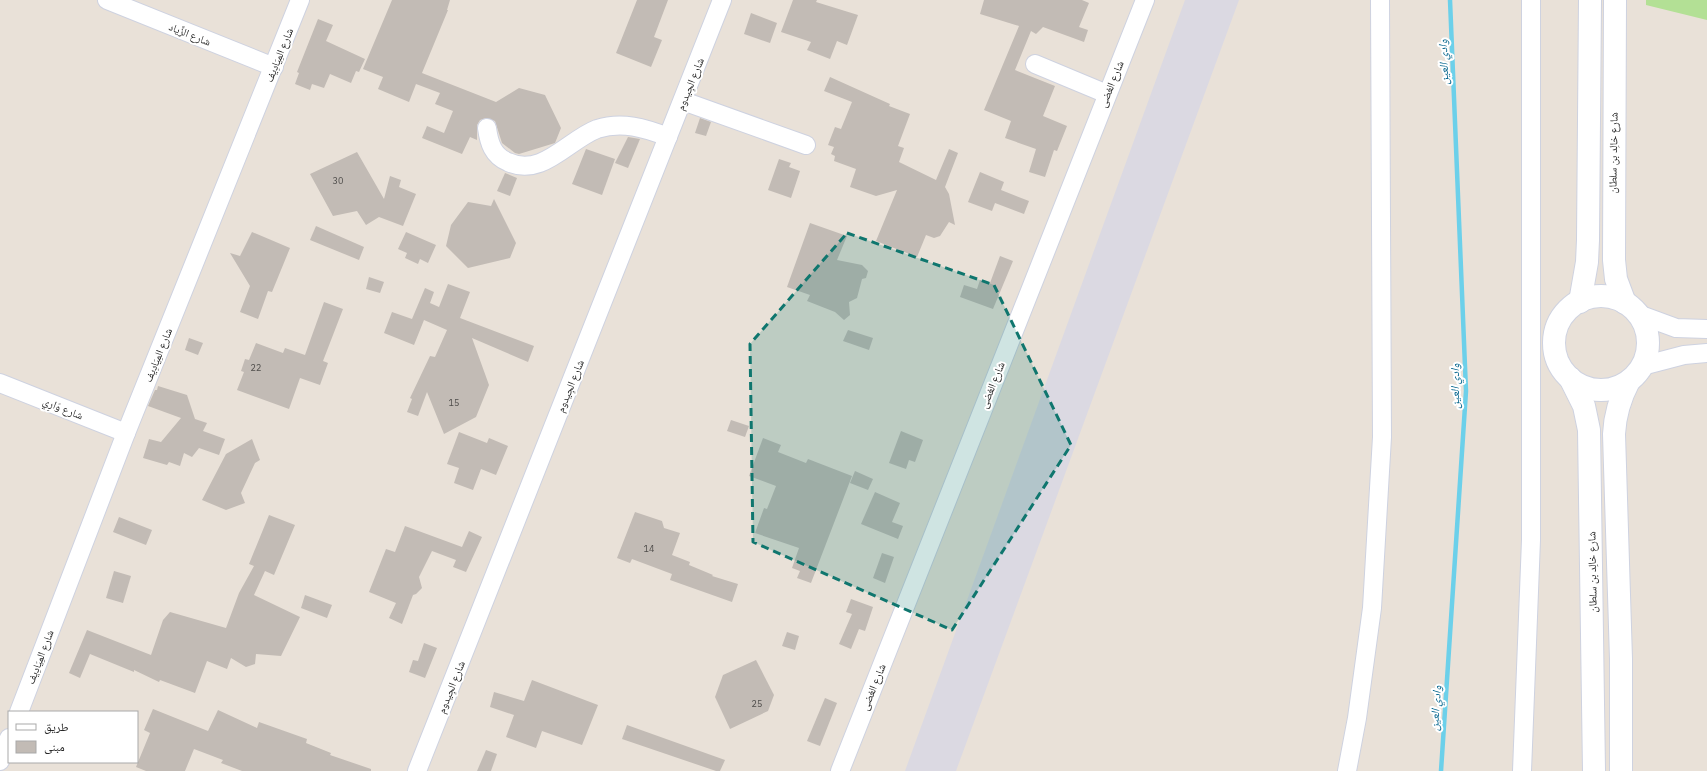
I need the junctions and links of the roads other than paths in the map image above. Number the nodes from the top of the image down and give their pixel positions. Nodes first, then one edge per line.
1 (107, 0) edge
2 (300, 0) edge
3 (722, 0) edge
4 (1145, 0) edge
5 (1380, 0) edge
6 (1531, 0) edge
7 (1590, 0) edge
8 (1615, 0) edge
9 (1035, 64) dead end
10 (274, 67) junction
11 (1107, 94) junction
12 (683, 101) junction
13 (487, 128) dead end
14 (668, 136) junction
15 (806, 145) dead end
16 (1580, 302) junction
17 (1632, 308) junction
18 (1707, 329) edge
19 (1707, 353) edge
20 (1635, 374) junction
21 (1570, 378) junction
22 (0, 383) edge
23 (126, 433) junction
24 (19, 711) edge
25 (8, 741) edge
26 (0, 761) edge
27 (417, 771) edge
28 (840, 771) edge
29 (1347, 771) edge
30 (1522, 771) edge
31 (1594, 771) edge
32 (1621, 771) edge

1 - 10 street, شارع الزِّياد
2 - 10 street, شارع المِيَادِيف
3 - 12 street, شارع الجِيدوم
4 - 11 street, شارع الغضى
5 - 29 street
6 - 30 street
7 - 16 street
8 - 17 street, شارع خالِد بن سلطان
9 - 11 street
10 - 23 street, شارع المِيَادِيف
11 - 28 street, شارع الغضى
12 - 14 street, شارع الجِيدوم
12 - 15 street
13 - 14 street
14 - 27 street, شارع الجِيدوم
16 - 17 street
16 - 21 street
17 - 18 street
17 - 20 street
19 - 20 street
20 - 21 street
20 - 32 street
21 - 31 street, شارع خالِد بن سلطان
22 - 23 street, شارع وَارِي
23 - 24 street, شارع المِيَادِيف
25 - 26 street

